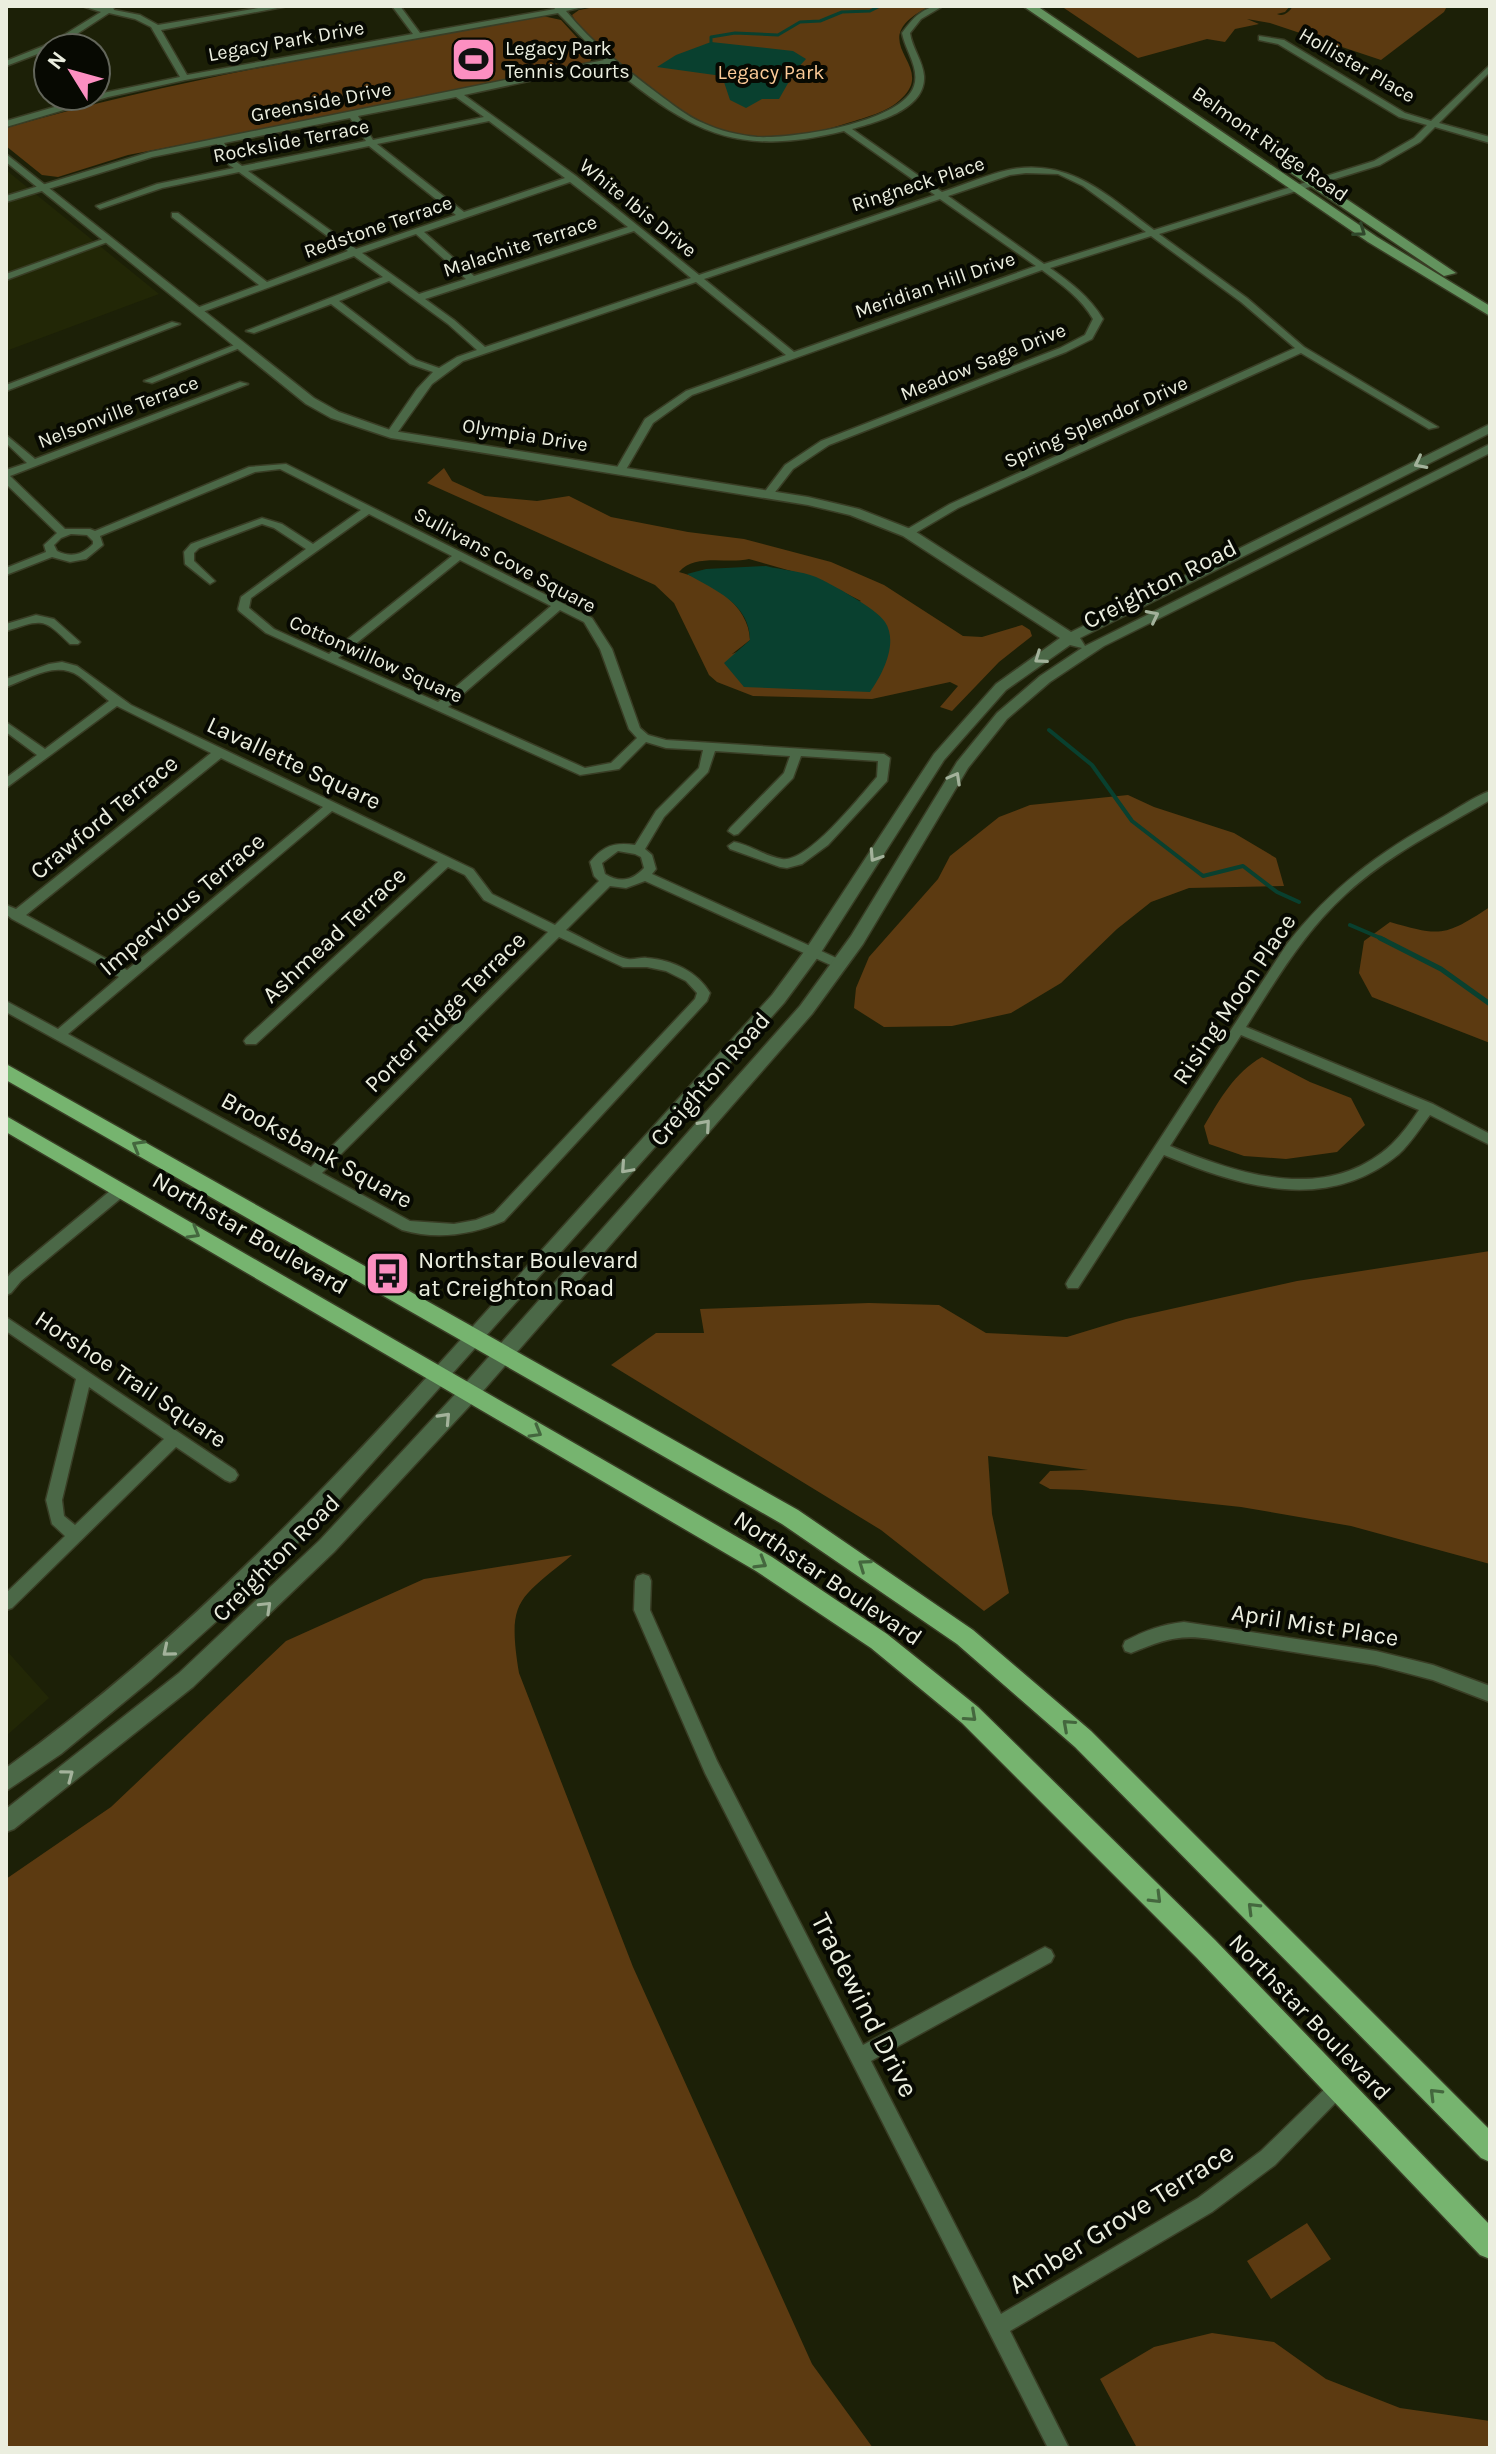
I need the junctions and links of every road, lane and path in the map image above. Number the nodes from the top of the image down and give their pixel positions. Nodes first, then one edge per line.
1 (86, 6) edge
2 (284, 6) edge
3 (396, 6) edge
4 (583, 6) edge
5 (939, 6) edge
6 (1029, 6) edge
7 (1050, 6) edge
8 (110, 8) edge
9 (559, 8) edge
10 (239, 10) edge
11 (157, 28) junction
12 (418, 36) junction
13 (1262, 38) dead end
14 (607, 62) junction
15 (6, 64) edge
16 (1489, 68) edge
17 (185, 78) junction
18 (458, 94) junction
19 (352, 114) junction
20 (491, 118) junction
21 (6, 124) edge
22 (1434, 124) junction
23 (845, 128) junction
24 (1490, 140) edge
25 (219, 141) junction
26 (371, 143) junction
27 (1256, 144) dead end
28 (6, 157) edge
29 (1280, 160) dead end
30 (239, 169) junction
31 (573, 178) junction
32 (1316, 183) junction
33 (43, 187) junction
34 (1299, 189) junction
35 (940, 195) junction
36 (6, 199) edge
37 (100, 206) dead end
38 (175, 215) dead end
39 (463, 216) junction
40 (634, 228) junction
41 (418, 231) junction
42 (1153, 233) junction
43 (109, 240) junction
44 (355, 252) junction
45 (1043, 267) junction
46 (6, 277) edge
47 (389, 278) junction
48 (473, 280) junction
49 (699, 280) junction
50 (267, 286) junction
51 (1490, 297) edge
52 (417, 298) junction
53 (332, 300) junction
54 (197, 311) junction
55 (1490, 312) edge
56 (175, 324) dead end
57 (251, 331) dead end
58 (240, 346) junction
59 (1301, 349) junction
60 (484, 351) junction
61 (791, 355) junction
62 (438, 371) junction
63 (149, 381) dead end
64 (243, 384) dead end
65 (6, 388) edge
66 (1433, 427) dead end
67 (1490, 428) edge
68 (391, 434) junction
69 (6, 438) edge
70 (1490, 448) edge
71 (34, 464) junction
72 (620, 471) junction
73 (6, 476) edge
74 (768, 494) junction
75 (369, 509) junction
76 (63, 533) junction
77 (908, 533) junction
78 (95, 535) junction
79 (312, 548) junction
80 (52, 553) junction
81 (459, 555) junction
82 (6, 572) edge
83 (210, 581) dead end
84 (559, 605) junction
85 (6, 628) edge
86 (1070, 638) junction
87 (74, 642) dead end
88 (1087, 650) junction
89 (330, 659) junction
90 (6, 683) edge
91 (116, 701) junction
92 (439, 708) junction
93 (6, 726) edge
94 (644, 738) junction
95 (710, 747) junction
96 (220, 752) junction
97 (797, 752) junction
98 (44, 754) junction
99 (6, 784) edge
100 (1490, 795) edge
101 (332, 805) junction
102 (734, 831) dead end
103 (734, 846) dead end
104 (638, 850) junction
105 (447, 861) junction
106 (645, 876) junction
107 (607, 881) junction
108 (11, 913) edge
109 (559, 930) junction
110 (812, 953) junction
111 (839, 964) junction
112 (129, 977) junction
113 (6, 1006) edge
114 (1239, 1029) junction
115 (59, 1035) junction
116 (251, 1041) dead end
117 (6, 1071) edge
118 (1428, 1108) junction
119 (6, 1123) edge
120 (1490, 1140) edge
121 (1161, 1148) junction
122 (313, 1173) junction
123 (121, 1190) junction
124 (1073, 1284) dead end
125 (6, 1289) edge
126 (6, 1323) edge
127 (474, 1337) junction
128 (504, 1353) junction
129 (439, 1376) junction
130 (84, 1377) junction
131 (469, 1393) junction
132 (175, 1438) junction
133 (230, 1475) dead end
134 (75, 1535) junction
135 (643, 1581) dead end
136 (6, 1603) edge
137 (1131, 1646) dead end
138 (1490, 1694) edge
139 (6, 1781) edge
140 (6, 1822) edge
141 (1045, 1956) dead end
142 (861, 2056) junction
143 (1339, 2087) junction
144 (1490, 2149) edge
145 (1490, 2245) edge
146 (999, 2326) junction
147 (1059, 2448) edge

1 - 8 street
2 - 10 street
3 - 12 street
4 - 9 street, Legacy Park Drive
5 - 23 street
6 - 34 main road, Belmont Ridge Road
7 - 27 main road, Belmont Ridge Road
8 - 11 street
8 - 15 street
9 - 12 street, Legacy Park Drive
9 - 14 street
10 - 11 street
11 - 17 street, Legacy Park Drive
12 - 17 street, Legacy Park Drive
13 - 22 street, Hollister Place
14 - 18 street, Greenside Drive
14 - 23 street
16 - 22 street, Meridian Hill Drive
17 - 21 street, Legacy Park Drive
18 - 19 street, Greenside Drive
18 - 20 street, White Ibis Drive
19 - 25 street, Greenside Drive
19 - 26 street
20 - 26 street, Rockslide Terrace
20 - 31 street, White Ibis Drive
22 - 24 street, Hollister Place
22 - 32 street, Meridian Hill Drive
23 - 35 street, Meadow Sage Drive
25 - 30 street
25 - 33 street, Greenside Drive
26 - 30 street, Rockslide Terrace
26 - 39 street
28 - 33 street, Olympia Drive
29 - 32 main road, Belmont Ridge Road
30 - 37 street, Rockslide Terrace
30 - 44 street
31 - 39 street, Redstone Terrace
31 - 40 street, White Ibis Drive
32 - 34 street, Meridian Hill Drive
32 - 51 main road, Belmont Ridge Road
33 - 36 street, Greenside Drive
33 - 43 street, Olympia Drive
34 - 42 street, Meridian Hill Drive
34 -> 55 main road, Belmont Ridge Road
35 - 42 street, Ringneck Place
35 - 45 street, Meadow Sage Drive
35 - 49 street, Ringneck Place
38 - 50 street
39 - 41 street, Redstone Terrace
40 - 48 street, Malachite Terrace
40 - 49 street, White Ibis Drive
41 - 44 street, Redstone Terrace
41 - 48 street
42 - 45 street, Meridian Hill Drive
42 - 59 street, Ringneck Place
43 - 46 street
43 - 54 street, Olympia Drive
44 - 47 street
44 - 50 street, Redstone Terrace
45 - 61 street, Meridian Hill Drive
45 - 74 street, Meadow Sage Drive
47 - 52 street
47 - 53 street
48 - 52 street, Malachite Terrace
49 - 60 street, Ringneck Place
49 - 61 street, White Ibis Drive
50 - 54 street, Redstone Terrace
52 - 60 street
53 - 57 street
53 - 62 street
54 - 58 street, Olympia Drive
56 - 65 street
58 - 63 street
58 - 68 street, Olympia Drive
59 - 66 street, Ringneck Place
59 - 77 street, Spring Splendor Drive
60 - 62 street, Ringneck Place
61 - 72 street, Meridian Hill Drive
62 - 68 street, Ringneck Place
64 - 71 street, Nelsonville Terrace
67 -> 86 street, Creighton Road
68 - 72 street, Olympia Drive
69 - 71 street
88 -> 70 street, Creighton Road
71 - 73 street, Nelsonville Terrace
72 - 74 street, Olympia Drive
73 - 76 street
74 - 77 street, Olympia Drive
75 - 78 street, Sullivans Cove Square
75 - 79 street, Cottonwillow Square
75 - 81 street, Sullivans Cove Square
76 - 78 street
76 - 80 street
77 - 86 street, Olympia Drive
78 - 80 street
79 - 83 street
79 - 89 street, Cottonwillow Square
80 - 82 street
81 - 84 street, Sullivans Cove Square
81 - 89 street
84 - 92 street
84 - 94 street, Sullivans Cove Square
85 - 87 street
86 - 88 street, Olympia Drive
86 -> 110 street, Creighton Road
111 -> 88 street, Creighton Road
89 - 92 street, Cottonwillow Square
90 - 91 street, Lavallette Square
91 - 96 street, Lavallette Square
91 - 98 street
92 - 94 street, Cottonwillow Square
93 - 98 street
94 - 95 street
95 - 97 street
95 - 104 street
96 - 101 street, Lavallette Square
96 - 108 street, Crawford Terrace
97 - 102 street
97 - 103 street
98 - 99 street
100 - 114 street, Rising Moon Place
101 - 105 street, Lavallette Square
101 - 112 street, Impervious Terrace
104 - 106 street
104 - 107 street
105 - 109 street, Lavallette Square
105 - 116 street, Ashmead Terrace
106 - 107 street
106 - 110 street
107 - 109 street, Porter Ridge Terrace
108 - 112 street
109 - 122 street, Porter Ridge Terrace
109 - 122 street, Brooksbank Square
110 - 111 street
110 -> 127 street, Creighton Road
128 -> 111 street, Creighton Road
112 - 115 street, Impervious Terrace
113 - 115 street, Brooksbank Square
114 - 118 street
114 - 121 street, Rising Moon Place
115 - 122 street, Brooksbank Square
127 -> 117 main road, Northstar Boulevard
118 - 120 street
118 - 121 street
119 - 123 main road, Northstar Boulevard
121 - 124 street, Rising Moon Place
123 - 125 street
123 -> 129 main road, Northstar Boulevard
126 - 130 street, Horshoe Trail Square
127 - 128 main road, Northstar Boulevard
127 - 129 street, Creighton Road
128 - 131 street, Creighton Road
144 -> 128 main road, Northstar Boulevard
129 - 131 main road, Northstar Boulevard
129 -> 139 street, Creighton Road
130 - 132 street, Horshoe Trail Square
130 - 134 street
140 -> 131 street, Creighton Road
131 -> 143 main road, Northstar Boulevard
132 - 133 street, Horshoe Trail Square
132 - 134 street
134 - 136 street
135 - 142 street, Tradewind Drive
137 - 138 street, April Mist Place
141 - 142 street
142 - 146 street, Tradewind Drive
143 - 145 main road, Northstar Boulevard
143 - 146 street, Amber Grove Terrace
146 - 147 street, Tradewind Drive

